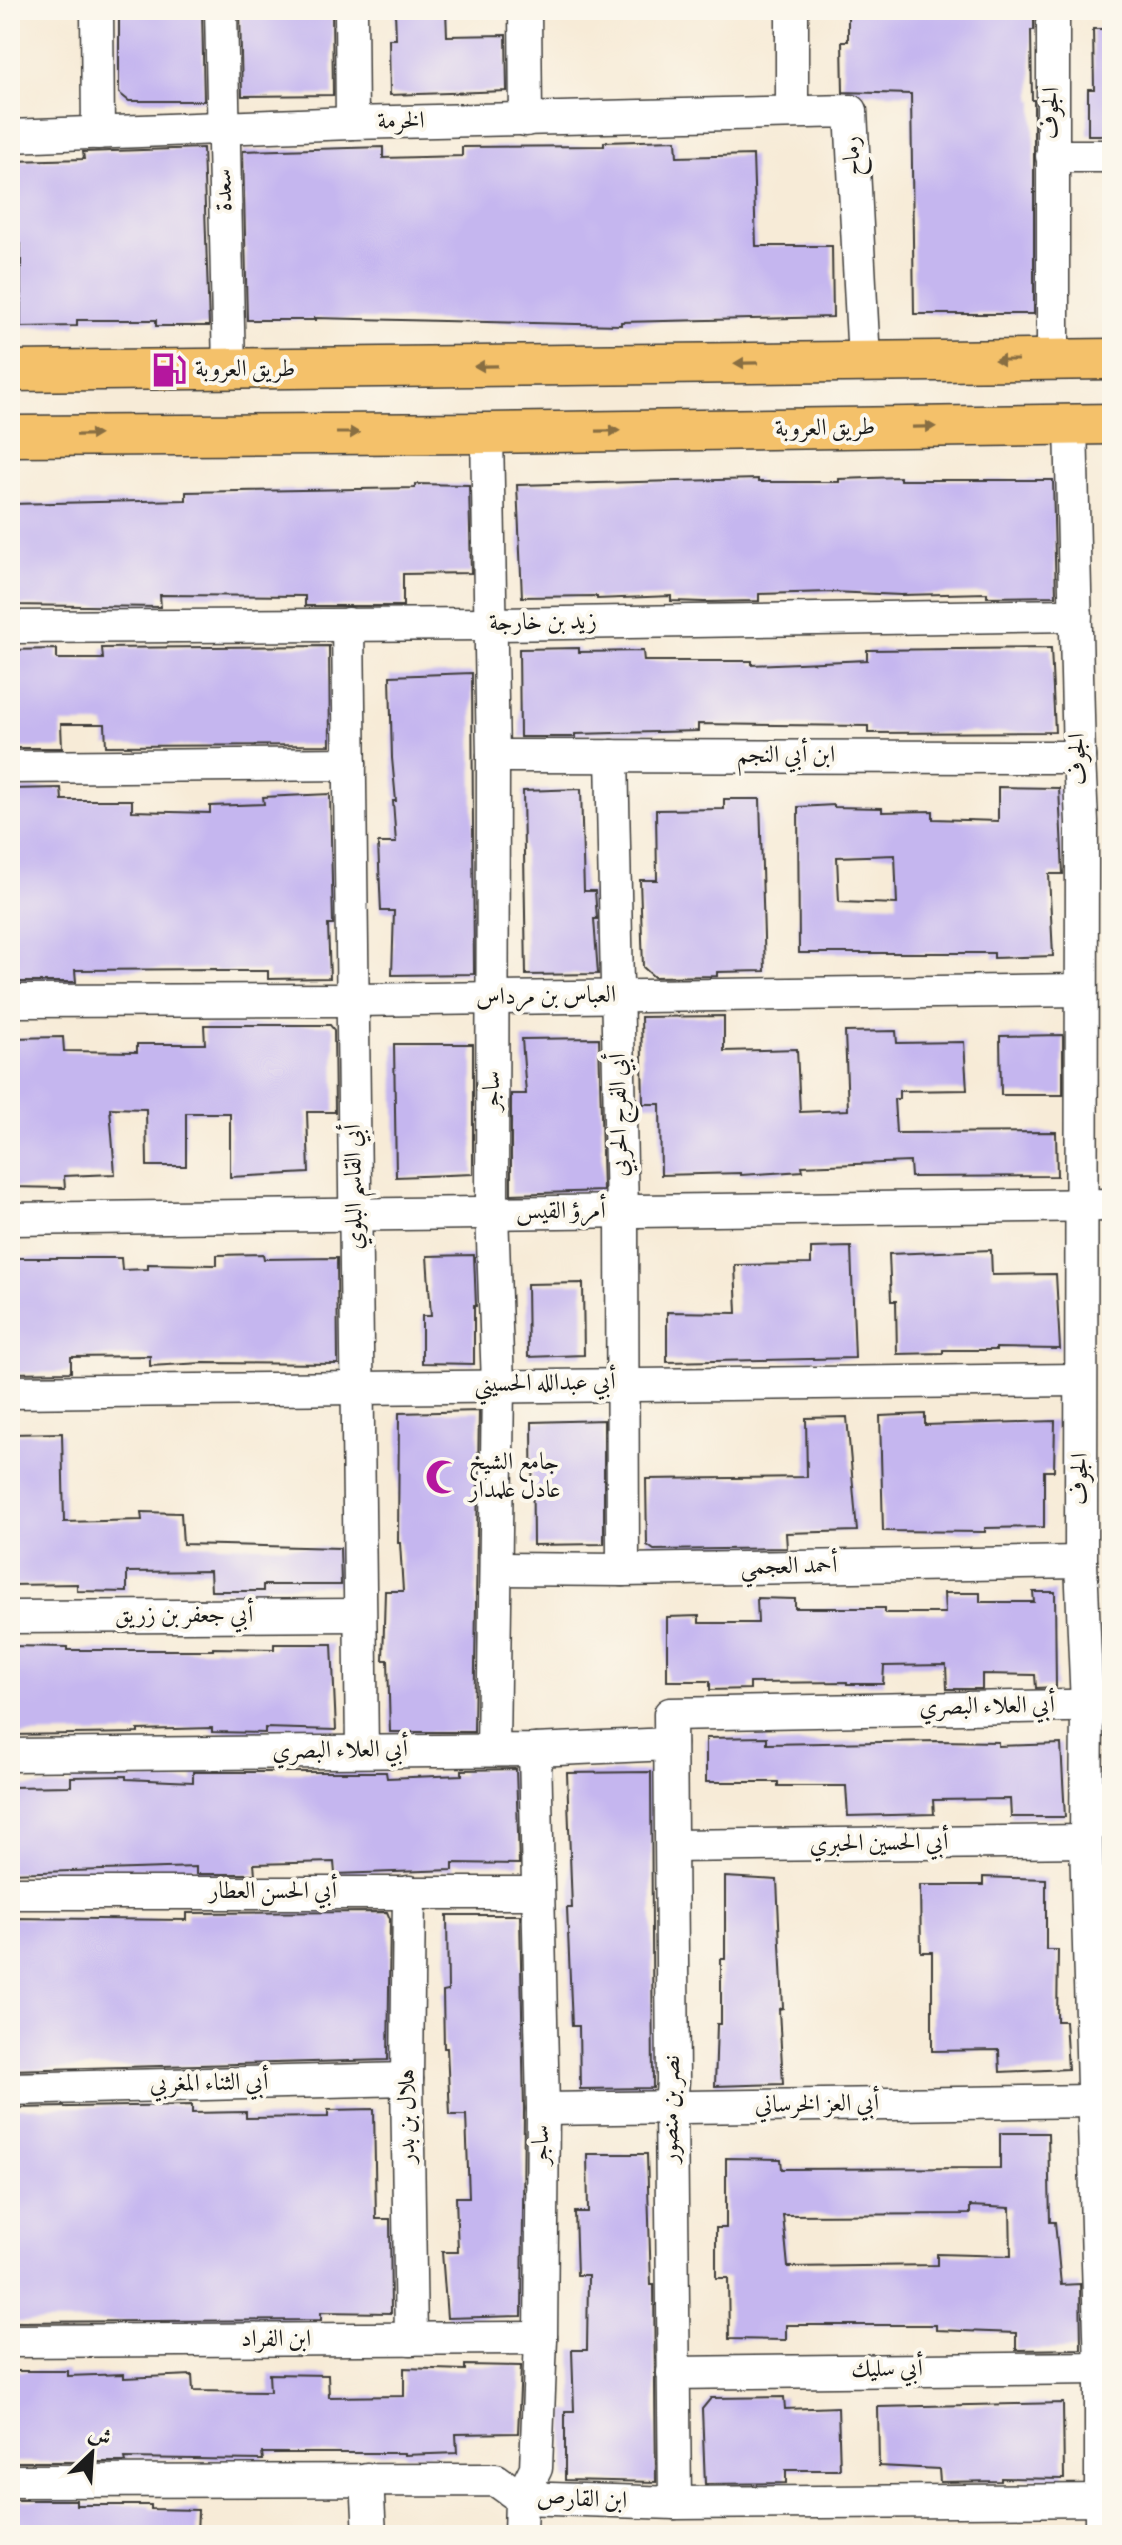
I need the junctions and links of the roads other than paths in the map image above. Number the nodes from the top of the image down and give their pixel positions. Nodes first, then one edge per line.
1 (97, 10) edge
2 (221, 10) edge
3 (351, 10) edge
4 (525, 10) edge
5 (792, 10) edge
6 (1053, 10) edge
7 (792, 111) junction
8 (526, 120) junction
9 (352, 123) junction
10 (224, 129) junction
11 (98, 133) junction
12 (10, 136) edge
13 (1052, 156) junction
14 (1112, 156) edge
15 (1112, 359) edge
16 (1053, 360) junction
17 (864, 361) junction
18 (229, 370) junction
19 (10, 371) edge
20 (1071, 423) junction
21 (1112, 424) edge
22 (487, 433) junction
23 (10, 436) edge
24 (1076, 615) junction
25 (348, 624) junction
26 (491, 624) junction
27 (10, 627) edge
28 (493, 756) junction
29 (612, 756) junction
30 (1079, 757) junction
31 (350, 764) junction
32 (10, 767) edge
33 (1097, 822) edge
34 (1081, 990) junction
35 (617, 997) junction
36 (493, 998) junction
37 (354, 1000) junction
38 (10, 1001) edge
39 (1096, 1206) edge
40 (492, 1212) junction
41 (622, 1212) junction
42 (355, 1215) junction
43 (10, 1219) edge
44 (1080, 1380) junction
45 (623, 1383) junction
46 (498, 1385) junction
47 (359, 1387) junction
48 (10, 1392) edge
49 (1081, 1562) junction
50 (497, 1569) junction
51 (623, 1570) junction
52 (359, 1615) junction
53 (10, 1617) edge
54 (1100, 1705) edge
55 (670, 1729) junction
56 (362, 1750) junction
57 (493, 1750) junction
58 (535, 1750) junction
59 (10, 1755) edge
60 (1086, 1841) junction
61 (672, 1846) junction
62 (409, 1892) junction
63 (10, 1893) edge
64 (537, 1893) junction
65 (407, 2079) junction
66 (10, 2089) edge
67 (1092, 2101) junction
68 (671, 2107) junction
69 (543, 2109) junction
70 (541, 2338) junction
71 (411, 2339) junction
72 (10, 2341) edge
73 (1101, 2368) junction
74 (673, 2373) junction
75 (367, 2479) junction
76 (10, 2481) edge
77 (521, 2498) junction
78 (1107, 2500) edge
79 (675, 2503) junction
80 (370, 2535) edge
81 (520, 2535) edge
82 (1101, 2535) edge

1 - 11 street
2 - 10 street, سعدة
3 - 9 street
4 - 8 street
5 - 7 street
6 - 13 street, الجوف
7 - 8 street, الخرمة
7 - 17 street, رماح
8 - 9 street, الخرمة
9 - 10 street, الخرمة
10 - 11 street, الخرمة
10 - 18 street, سعدة
11 - 12 street, الخرمة
13 - 14 street
13 - 16 street, الجوف
15 - 16 main road
16 -> 17 main road
17 -> 18 main road
18 - 19 main road
20 - 21 main road, طريق العروبة
22 -> 20 main road, طريق العروبة
20 - 24 street, الجوف
23 -> 22 main road, طريق العروبة
22 - 26 street, ساجر
24 - 26 street, زيد بن خارجة
24 - 30 street, الجوف
25 - 26 street, زيد بن خارجة
25 - 27 street, زيد بن خارجة
25 - 31 street, أبي القاسم البلوي
26 - 28 street, ساجر
28 - 29 street, ابن أبي النجم
28 - 36 street, ساجر
29 - 30 street, ابن أبي النجم
29 - 35 street, أبي الفرج الحربي
30 - 33 street, الجوف
31 - 32 street
31 - 37 street, أبي القاسم البلوي
33 - 34 street, الجوف
34 - 35 street, العباس بن مرداس
34 - 39 street, الجوف
35 - 36 street, العباس بن مرداس
35 - 41 street, أبي الفرج الحربي
36 - 37 street, العباس بن مرداس
36 - 40 street, ساجر
37 - 38 street, العباس بن مرداس
37 - 42 street, أبي القاسم البلوي
39 - 41 street, أمرؤ القيس
39 - 44 street, الجوف
40 - 41 street, أمرؤ القيس
40 - 42 street, أمرؤ القيس
40 - 46 street, ساجر
41 - 45 street, أبي الفرج الحربي
42 - 43 street, أمرؤ القيس
42 - 47 street, أبي القاسم البلوي
44 - 45 street, أبي عبدالله الحسيني
44 - 49 street, الجوف
45 - 46 street, أبي عبدالله الحسيني
45 - 51 street, أبي الفرج الحربي
46 - 47 street, أبي عبدالله الحسيني
46 - 50 street, ساجر
47 - 48 street, أبي عبدالله الحسيني
47 - 52 street, أبي القاسم البلوي
49 - 51 street, أحمد العجمي
49 - 54 street, الجوف
50 - 51 street, أحمد العجمي
50 - 57 street, ساجر
52 - 53 street, أبي جعفر بن زريق
52 - 56 street, أبي القاسم البلوي
54 - 55 street, أبي العلاء البصري
54 - 60 street, الجوف
55 - 58 street, أبي العلاء البصري
55 - 61 street, نصر بن منصور
56 - 57 street, أبي العلاء البصري
56 - 59 street, أبي العلاء البصري
57 - 58 street, أبي العلاء البصري
58 - 64 street, ساجر
60 - 61 street, أبي الحسين الحبري
60 - 67 street, الجوف
61 - 68 street, نصر بن منصور
62 - 63 street, أبي الحسن العطار
62 - 64 street, أبي الحسن العطار
62 - 65 street, هلال بن بدر
64 - 69 street, ساجر
65 - 66 street, أبي الثناء المغربي
65 - 71 street, هلال بن بدر
67 - 68 street, أبي العز الخرساني
67 - 73 street, الجوف
68 - 69 street, أبي العز الخرساني
68 - 74 street, نصر بن منصور
69 - 70 street, ساجر
70 - 71 street, ابن الفراد
70 - 77 street, ساجر
71 - 72 street, ابن الفراد
73 - 74 street, أبي سليك
73 - 78 street, الجوف
74 - 79 street, نصر بن منصور
75 - 76 street, ابن القارص
75 - 77 street, ابن القارص
75 - 80 street
77 - 79 street, ابن القارص
77 - 81 street, ساجر
78 - 79 street, ابن القارص
78 - 82 street, الجوف

